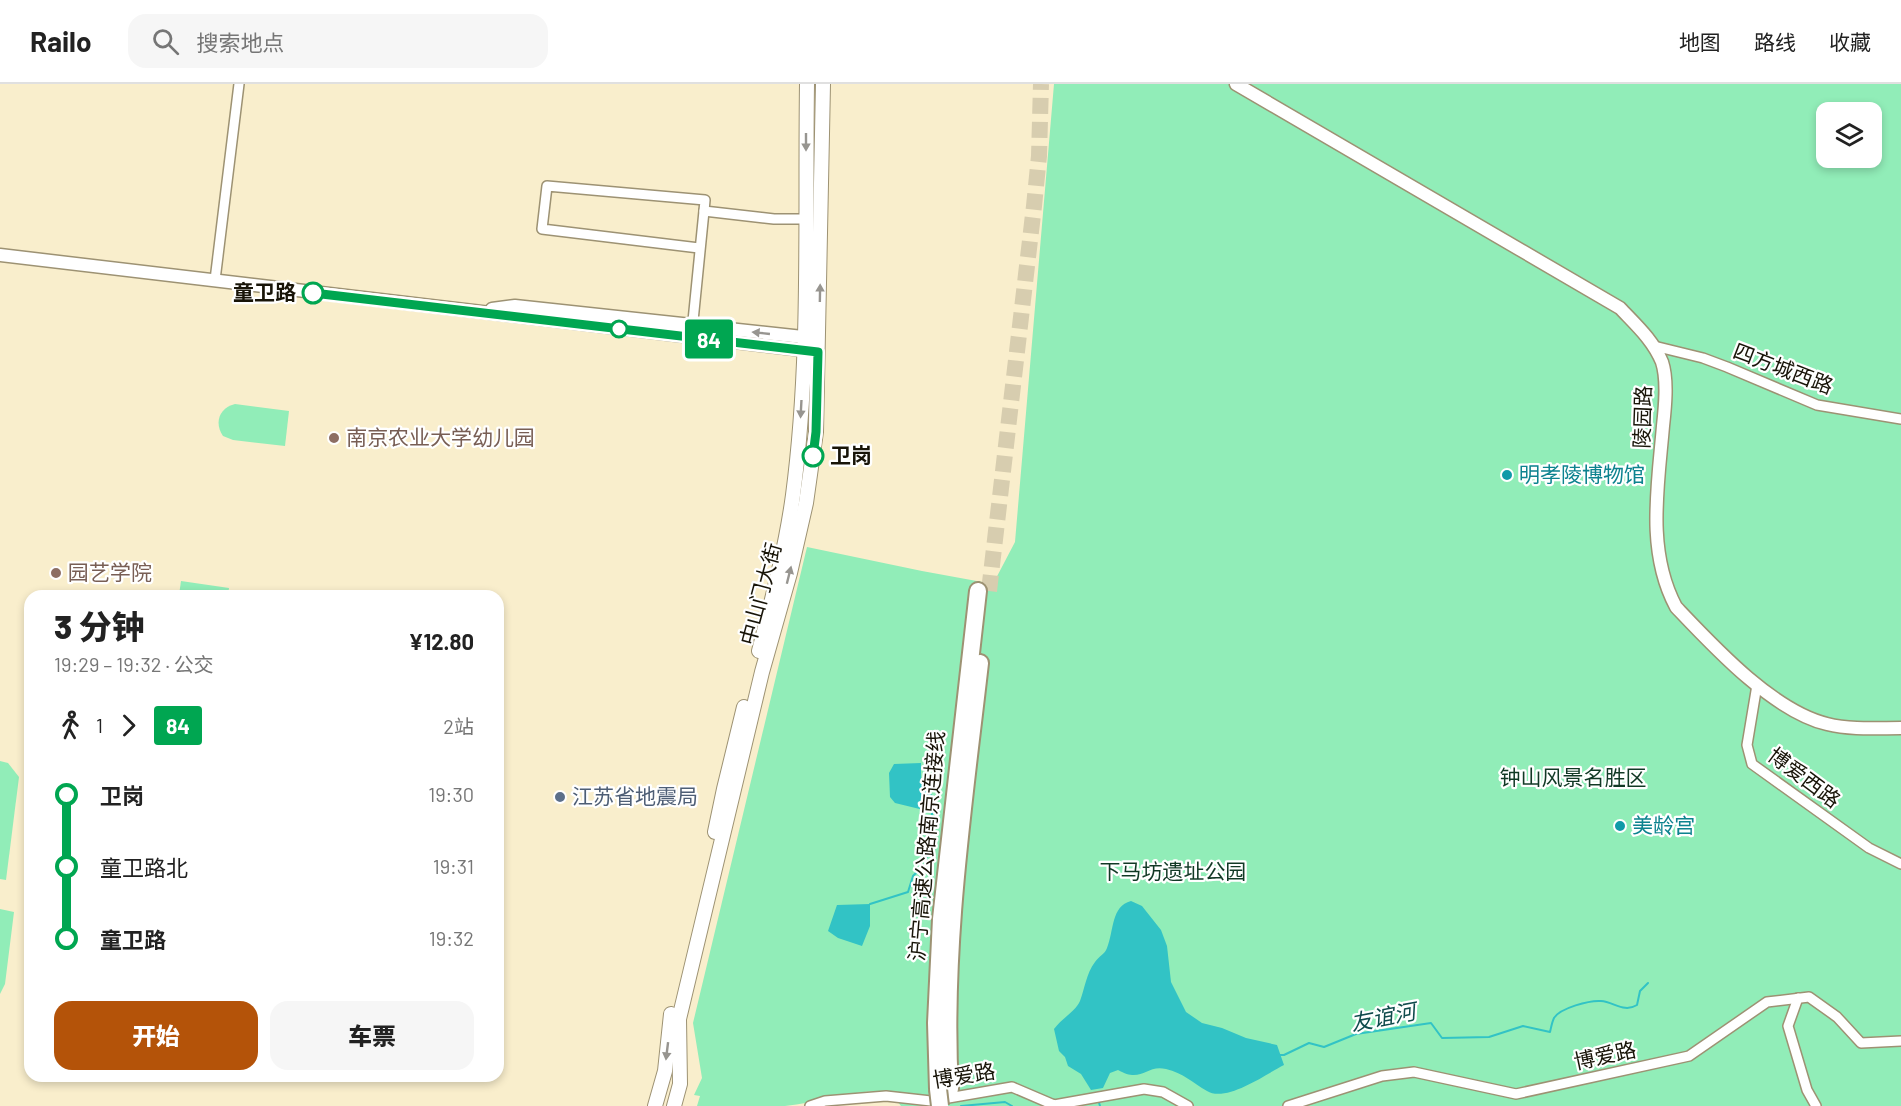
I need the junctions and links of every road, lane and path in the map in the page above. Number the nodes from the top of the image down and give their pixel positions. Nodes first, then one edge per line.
1 (239, 84) edge
2 (807, 84) edge
3 (823, 84) edge
4 (1236, 84) edge
5 (704, 211) junction
6 (808, 219) junction
7 (699, 248) junction
8 (0, 255) edge
9 (215, 280) junction
10 (692, 331) junction
11 (804, 344) junction
12 (819, 345) junction
13 (1654, 346) junction
14 (1901, 419) edge
15 (984, 591) tunnel mouth
16 (1757, 685) junction
17 (1901, 728) edge
18 (1901, 864) edge
19 (1798, 998) junction
20 (1901, 1041) edge
21 (945, 1098) edge
22 (656, 1106) edge
23 (674, 1106) edge
24 (810, 1106) edge
25 (1188, 1106) edge
26 (1288, 1106) edge
27 (1816, 1106) edge

1 - 9 street
2 -> 6 main road, 中山门大街
12 -> 3 main road, 中山门大街
4 - 13 street, 陵园路
5 - 6 street
5 - 7 street
5 - 7 street
6 - 11 main road, 中山门大街
7 - 10 street
8 - 9 street
9 - 10 street
10 - 11 street
11 - 12 street
11 -> 22 main road, 中山门大街
23 -> 12 main road, 中山门大街
13 - 14 street, 四方城西路
13 - 16 street, 陵园路
15 - 21 highway, 沪宁高速公路南京连接线
16 - 17 street, 陵园路
16 - 18 street, 博爱西路
19 - 20 street, 博爱路
19 - 26 street, 博爱路
19 - 27 street
24 - 25 street, 博爱路

